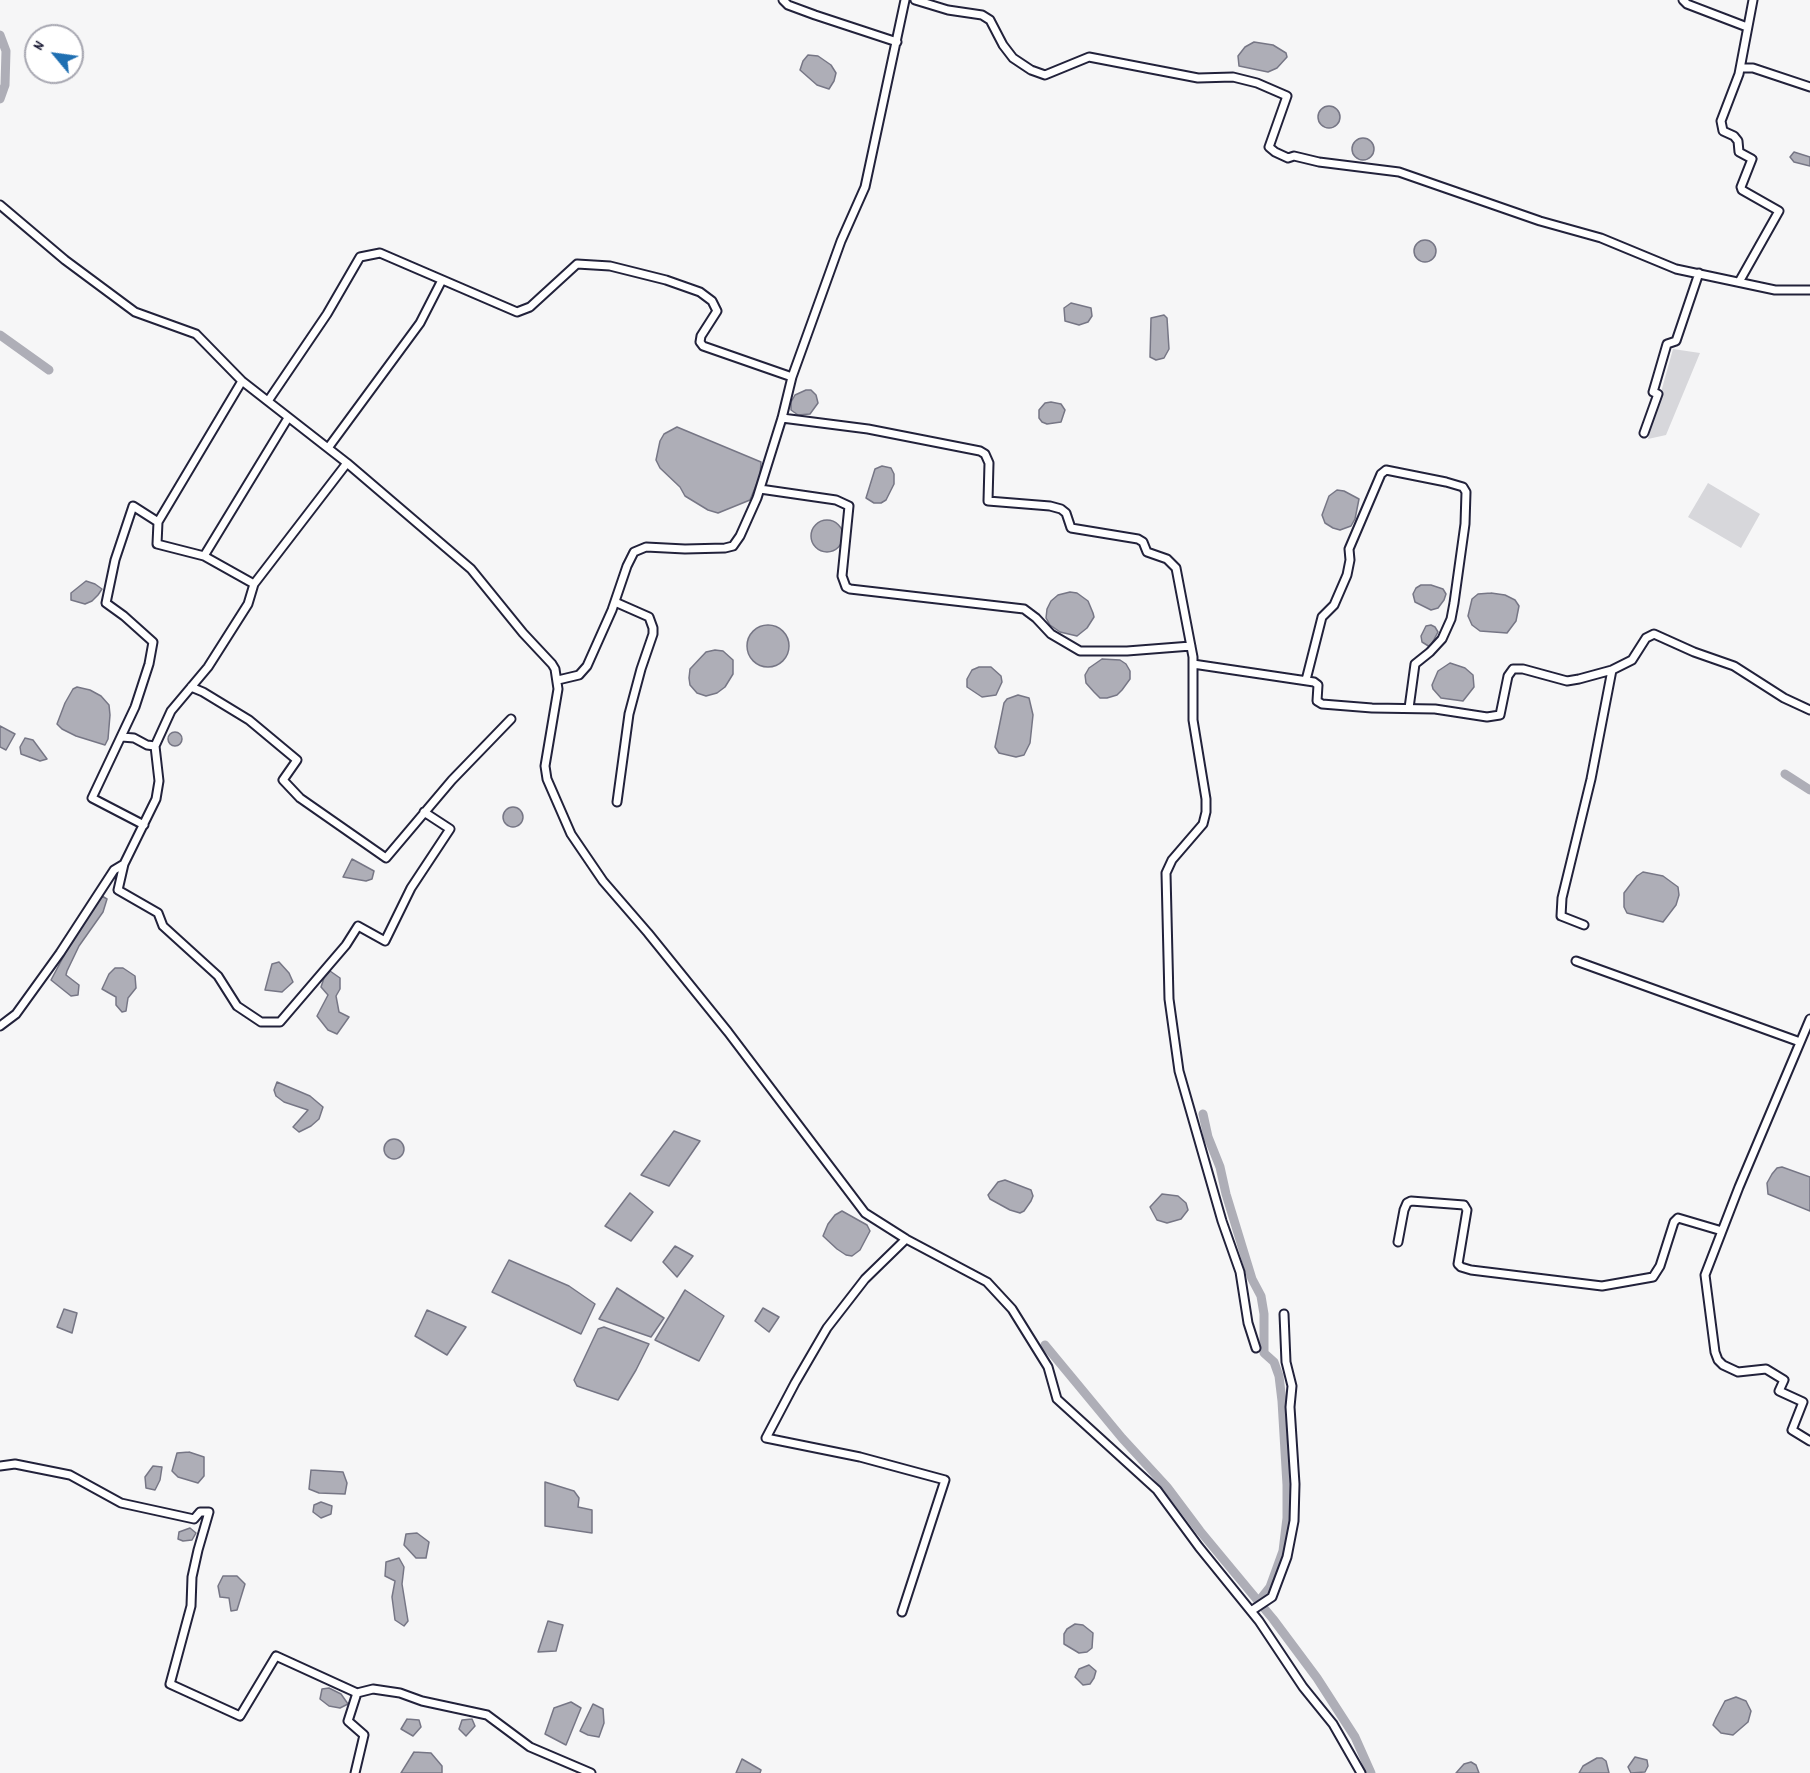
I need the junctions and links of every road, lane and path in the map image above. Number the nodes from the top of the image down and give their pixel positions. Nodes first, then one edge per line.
1 (783, 0) edge
2 (905, 0) edge
3 (915, 0) edge
4 (1683, 0) edge
5 (1753, 0) edge
6 (1748, 27) junction
7 (897, 42) junction
8 (1741, 69) junction
9 (1810, 87) edge
10 (0, 206) edge
11 (1700, 273) junction
12 (442, 280) junction
13 (1739, 282) junction
14 (1810, 290) edge
15 (792, 377) junction
16 (242, 381) junction
17 (268, 401) junction
18 (288, 418) junction
19 (782, 418) junction
20 (1644, 433) dead end
21 (328, 448) junction
22 (347, 463) junction
23 (760, 489) junction
24 (158, 522) junction
25 (204, 556) junction
26 (254, 584) junction
27 (615, 602) junction
28 (1191, 646) junction
29 (1193, 664) junction
30 (1611, 670) junction
31 (558, 680) junction
32 (1306, 680) junction
33 (191, 687) junction
34 (1410, 708) junction
35 (1810, 711) edge
36 (511, 719) dead end
37 (122, 737) junction
38 (155, 746) junction
39 (617, 802) dead end
40 (424, 812) junction
41 (144, 825) junction
42 (124, 864) junction
43 (1584, 925) dead end
44 (1576, 961) dead end
45 (1810, 1019) edge
46 (0, 1026) edge
47 (1800, 1042) junction
48 (1722, 1231) junction
49 (906, 1239) junction
50 (1398, 1242) dead end
51 (1284, 1314) dead end
52 (1256, 1348) dead end
53 (1810, 1441) edge
54 (0, 1466) edge
55 (1251, 1611) junction
56 (902, 1612) dead end
57 (357, 1693) junction
58 (355, 1773) edge
59 (591, 1773) edge
60 (1361, 1773) edge

1 - 7 street
2 - 7 street
3 - 11 street
4 - 6 street
5 - 6 street
6 - 8 street
7 - 15 street
8 - 9 street
8 - 13 street
10 - 16 street
11 - 13 street
11 - 20 street
12 - 15 street
12 - 17 street
12 - 21 street
13 - 14 street
15 - 19 street
16 - 17 street
16 - 24 street
17 - 18 street
18 - 21 street
18 - 25 street
19 - 23 street
19 - 28 street
21 - 22 street
22 - 26 street
22 - 31 street
23 - 27 street
23 - 28 street
24 - 25 street
24 - 37 street
25 - 26 street
26 - 33 street
27 - 31 street
27 - 39 street
28 - 29 street
29 - 32 street
29 - 52 street
30 - 34 street
30 - 35 street
30 - 43 street
31 - 49 street
32 - 34 street
32 - 34 street
33 - 38 street
33 - 40 street
36 - 40 street
37 - 38 street
37 - 41 street
38 - 41 street
40 - 42 street
41 - 42 street
42 - 46 street
44 - 47 street
45 - 47 street
47 - 48 street
48 - 50 street
48 - 53 street
49 - 55 street
49 - 56 street
51 - 55 street
54 - 57 street
55 - 60 street
57 - 58 street
57 - 59 street

